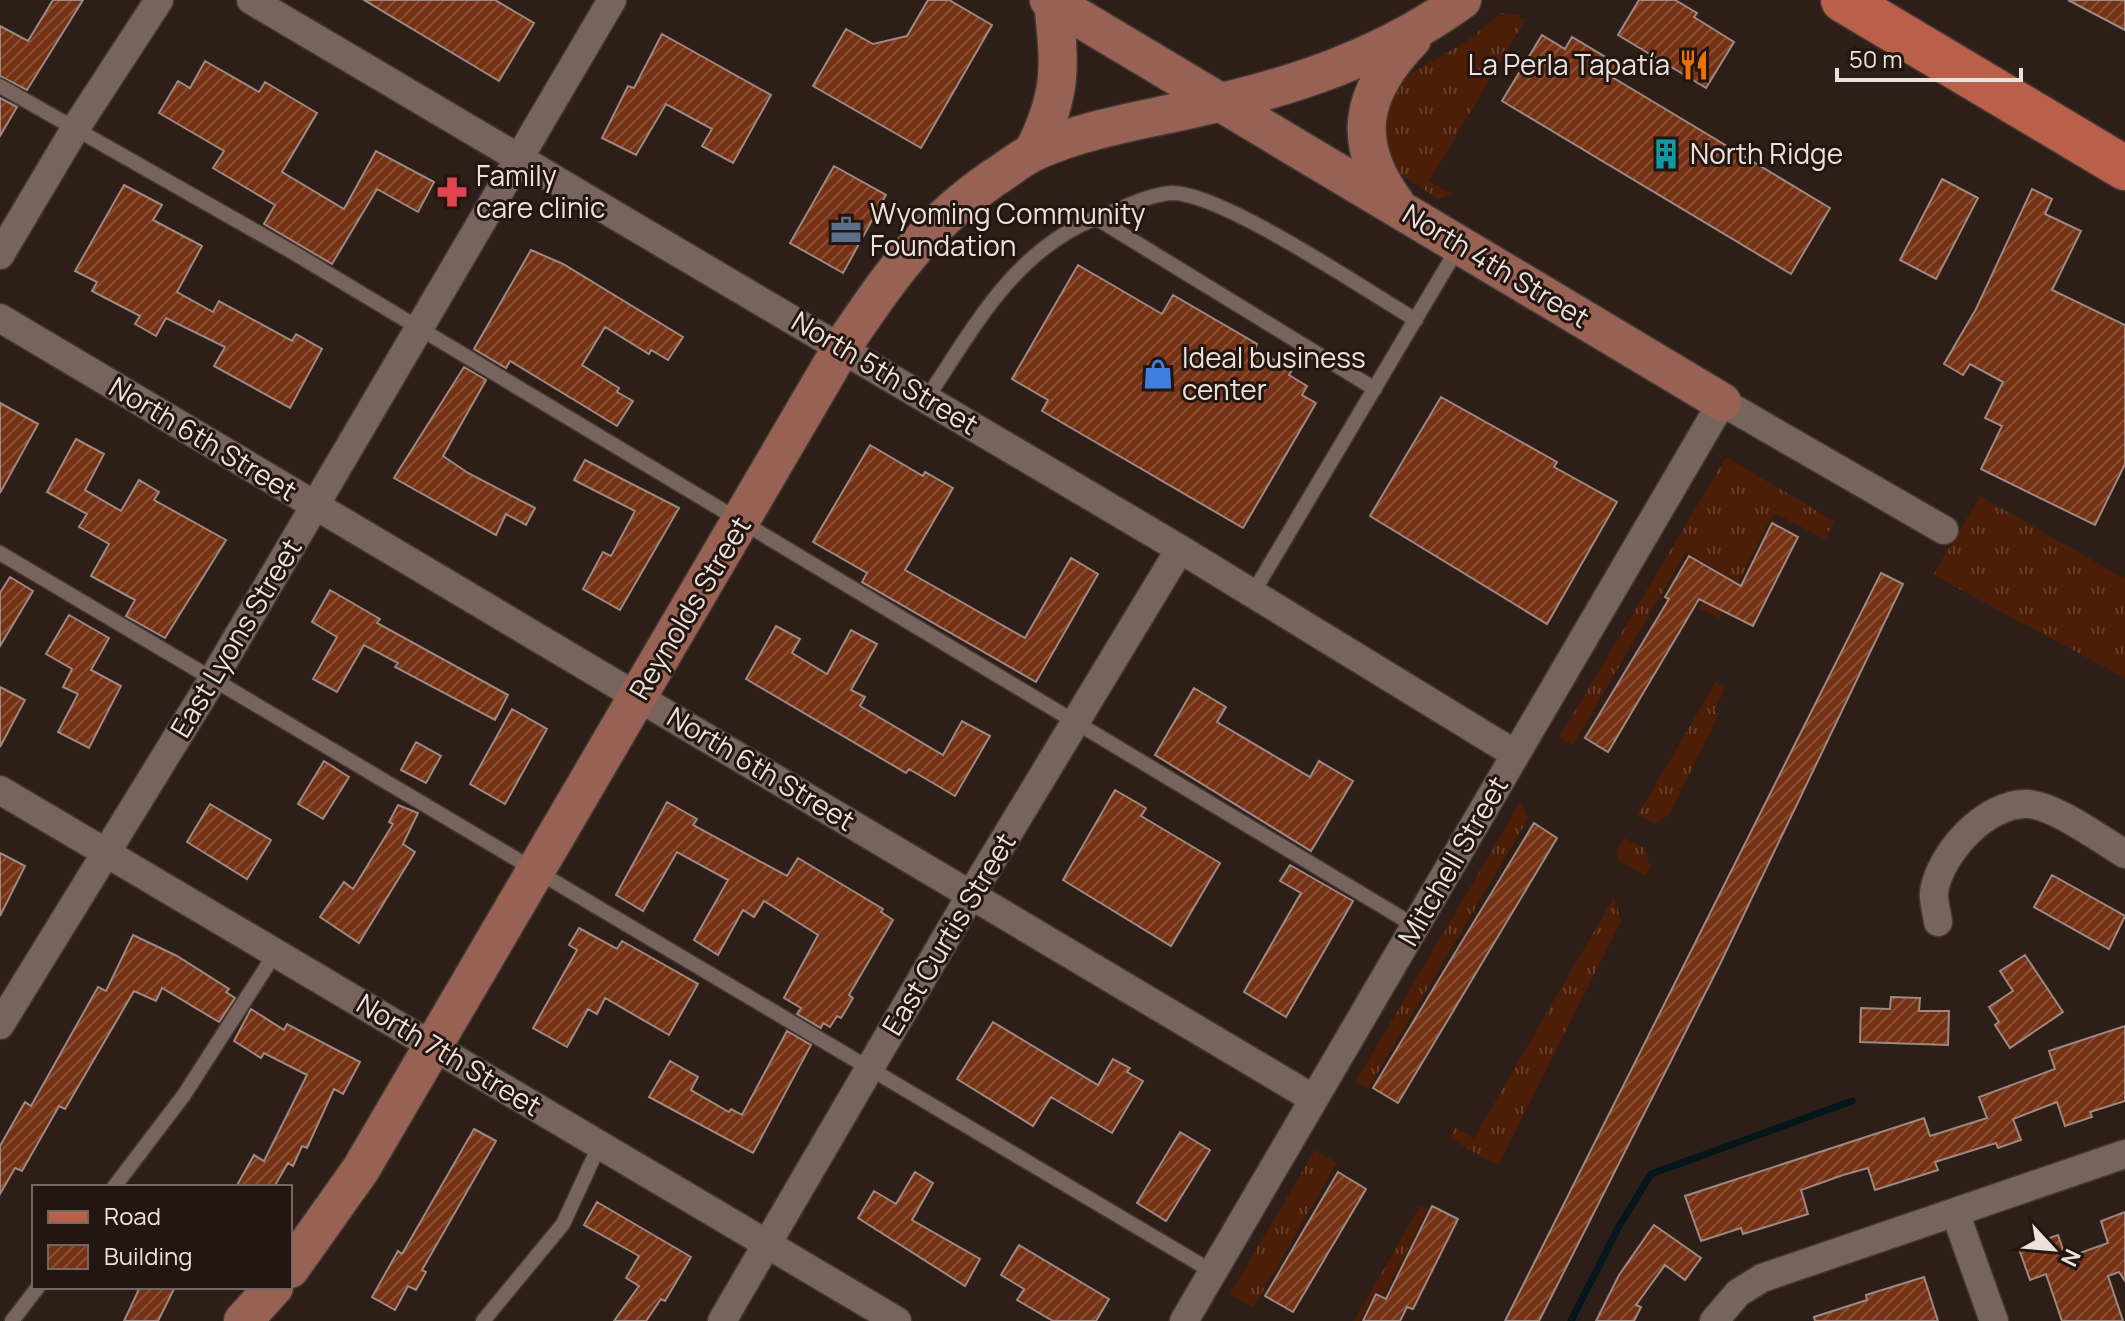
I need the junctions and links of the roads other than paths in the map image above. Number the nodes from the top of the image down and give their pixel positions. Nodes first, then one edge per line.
1 (159, 0) edge
2 (251, 0) edge
3 (612, 0) edge
4 (1843, 0) edge
5 (1052, 1) edge
6 (1442, 10) edge
7 (0, 86) edge
8 (1222, 102) junction
9 (75, 129) junction
10 (1033, 152) junction
11 (520, 159) junction
12 (2125, 168) edge
13 (1400, 208) junction
14 (1096, 218) junction
15 (1460, 245) junction
16 (0, 255) edge
17 (0, 318) edge
18 (1416, 320) junction
19 (418, 330) junction
20 (842, 347) junction
21 (1375, 389) junction
22 (927, 398) junction
23 (1722, 402) junction
24 (315, 506) junction
25 (742, 521) junction
26 (1944, 530) dead end
27 (1180, 549) junction
28 (0, 553) edge
29 (1253, 593) junction
30 (213, 679) junction
31 (638, 695) junction
32 (1076, 721) junction
33 (1515, 754) junction
34 (0, 790) edge
35 (106, 853) junction
36 (2125, 854) edge
37 (535, 870) junction
38 (972, 893) junction
39 (1938, 922) dead end
40 (1415, 926) junction
41 (276, 952) junction
42 (0, 1025) edge
43 (433, 1045) junction
44 (871, 1067) junction
45 (1314, 1099) junction
46 (600, 1144) junction
47 (2125, 1154) edge
48 (116, 1185) edge
49 (1956, 1215) junction
50 (768, 1243) junction
51 (292, 1266) edge
52 (1213, 1272) junction
53 (36, 1289) edge
54 (272, 1289) edge
55 (12, 1321) edge
56 (243, 1321) edge
57 (483, 1321) edge
58 (722, 1321) edge
59 (897, 1321) edge
60 (1184, 1321) edge
61 (1714, 1321) edge
62 (1994, 1321) edge

1 - 9 street
2 - 11 street, North 5th Street
3 - 11 street, East Lyons Street
4 - 12 main road
5 - 8 main road, North 4th Street
5 - 10 main road
6 - 8 main road
6 - 13 main road
7 - 9 lane
8 - 10 main road, Reynolds Street
8 - 13 main road, North 4th Street
9 - 16 street
9 - 19 lane
10 - 20 main road, Reynolds Street
11 - 19 street, East Lyons Street
11 - 20 street, North 5th Street
13 - 15 main road, North 4th Street
14 - 18 lane
14 - 21 lane
14 - 22 lane
15 - 18 lane
15 - 23 main road, North 4th Street
17 - 24 street, North 6th Street
18 - 21 lane
19 - 24 street, East Lyons Street
19 - 25 lane
20 - 22 street, North 5th Street
20 - 25 main road, Reynolds Street
21 - 29 lane
22 - 27 street, North 5th Street
23 - 26 street, North 4th Street
23 - 33 street, Mitchell Street
24 - 30 street, East Lyons Street
24 - 31 street, North 6th Street
25 - 31 main road, Reynolds Street
25 - 32 lane
27 - 29 street, North 5th Street
27 - 32 street, East Curtis Street
28 - 30 lane
29 - 33 street, North 5th Street
30 - 35 street, East Lyons Street
30 - 37 lane
31 - 37 main road, Reynolds Street
31 - 38 street, North 6th Street
32 - 38 street, East Curtis Street
32 - 40 lane
33 - 40 street, Mitchell Street
34 - 35 street, North 7th Street
35 - 41 street, North 7th Street
35 - 42 street, East Lyons Street
36 - 39 street
37 - 43 main road, Reynolds Street
37 - 44 lane
38 - 44 street, East Curtis Street
38 - 45 street, North 6th Street
40 - 45 street, Mitchell Street
41 - 43 street, North 7th Street
41 - 48 lane
43 - 46 street, North 7th Street
43 - 51 main road, Reynolds Street
44 - 50 street, East Curtis Street
44 - 52 lane
45 - 52 street, Mitchell Street
46 - 50 street, North 7th Street
46 - 57 lane
47 - 49 street
49 - 61 street
49 - 62 street
50 - 58 street, East Curtis Street
50 - 59 street, North 7th Street
52 - 60 street, Mitchell Street
53 - 55 lane
54 - 56 main road

